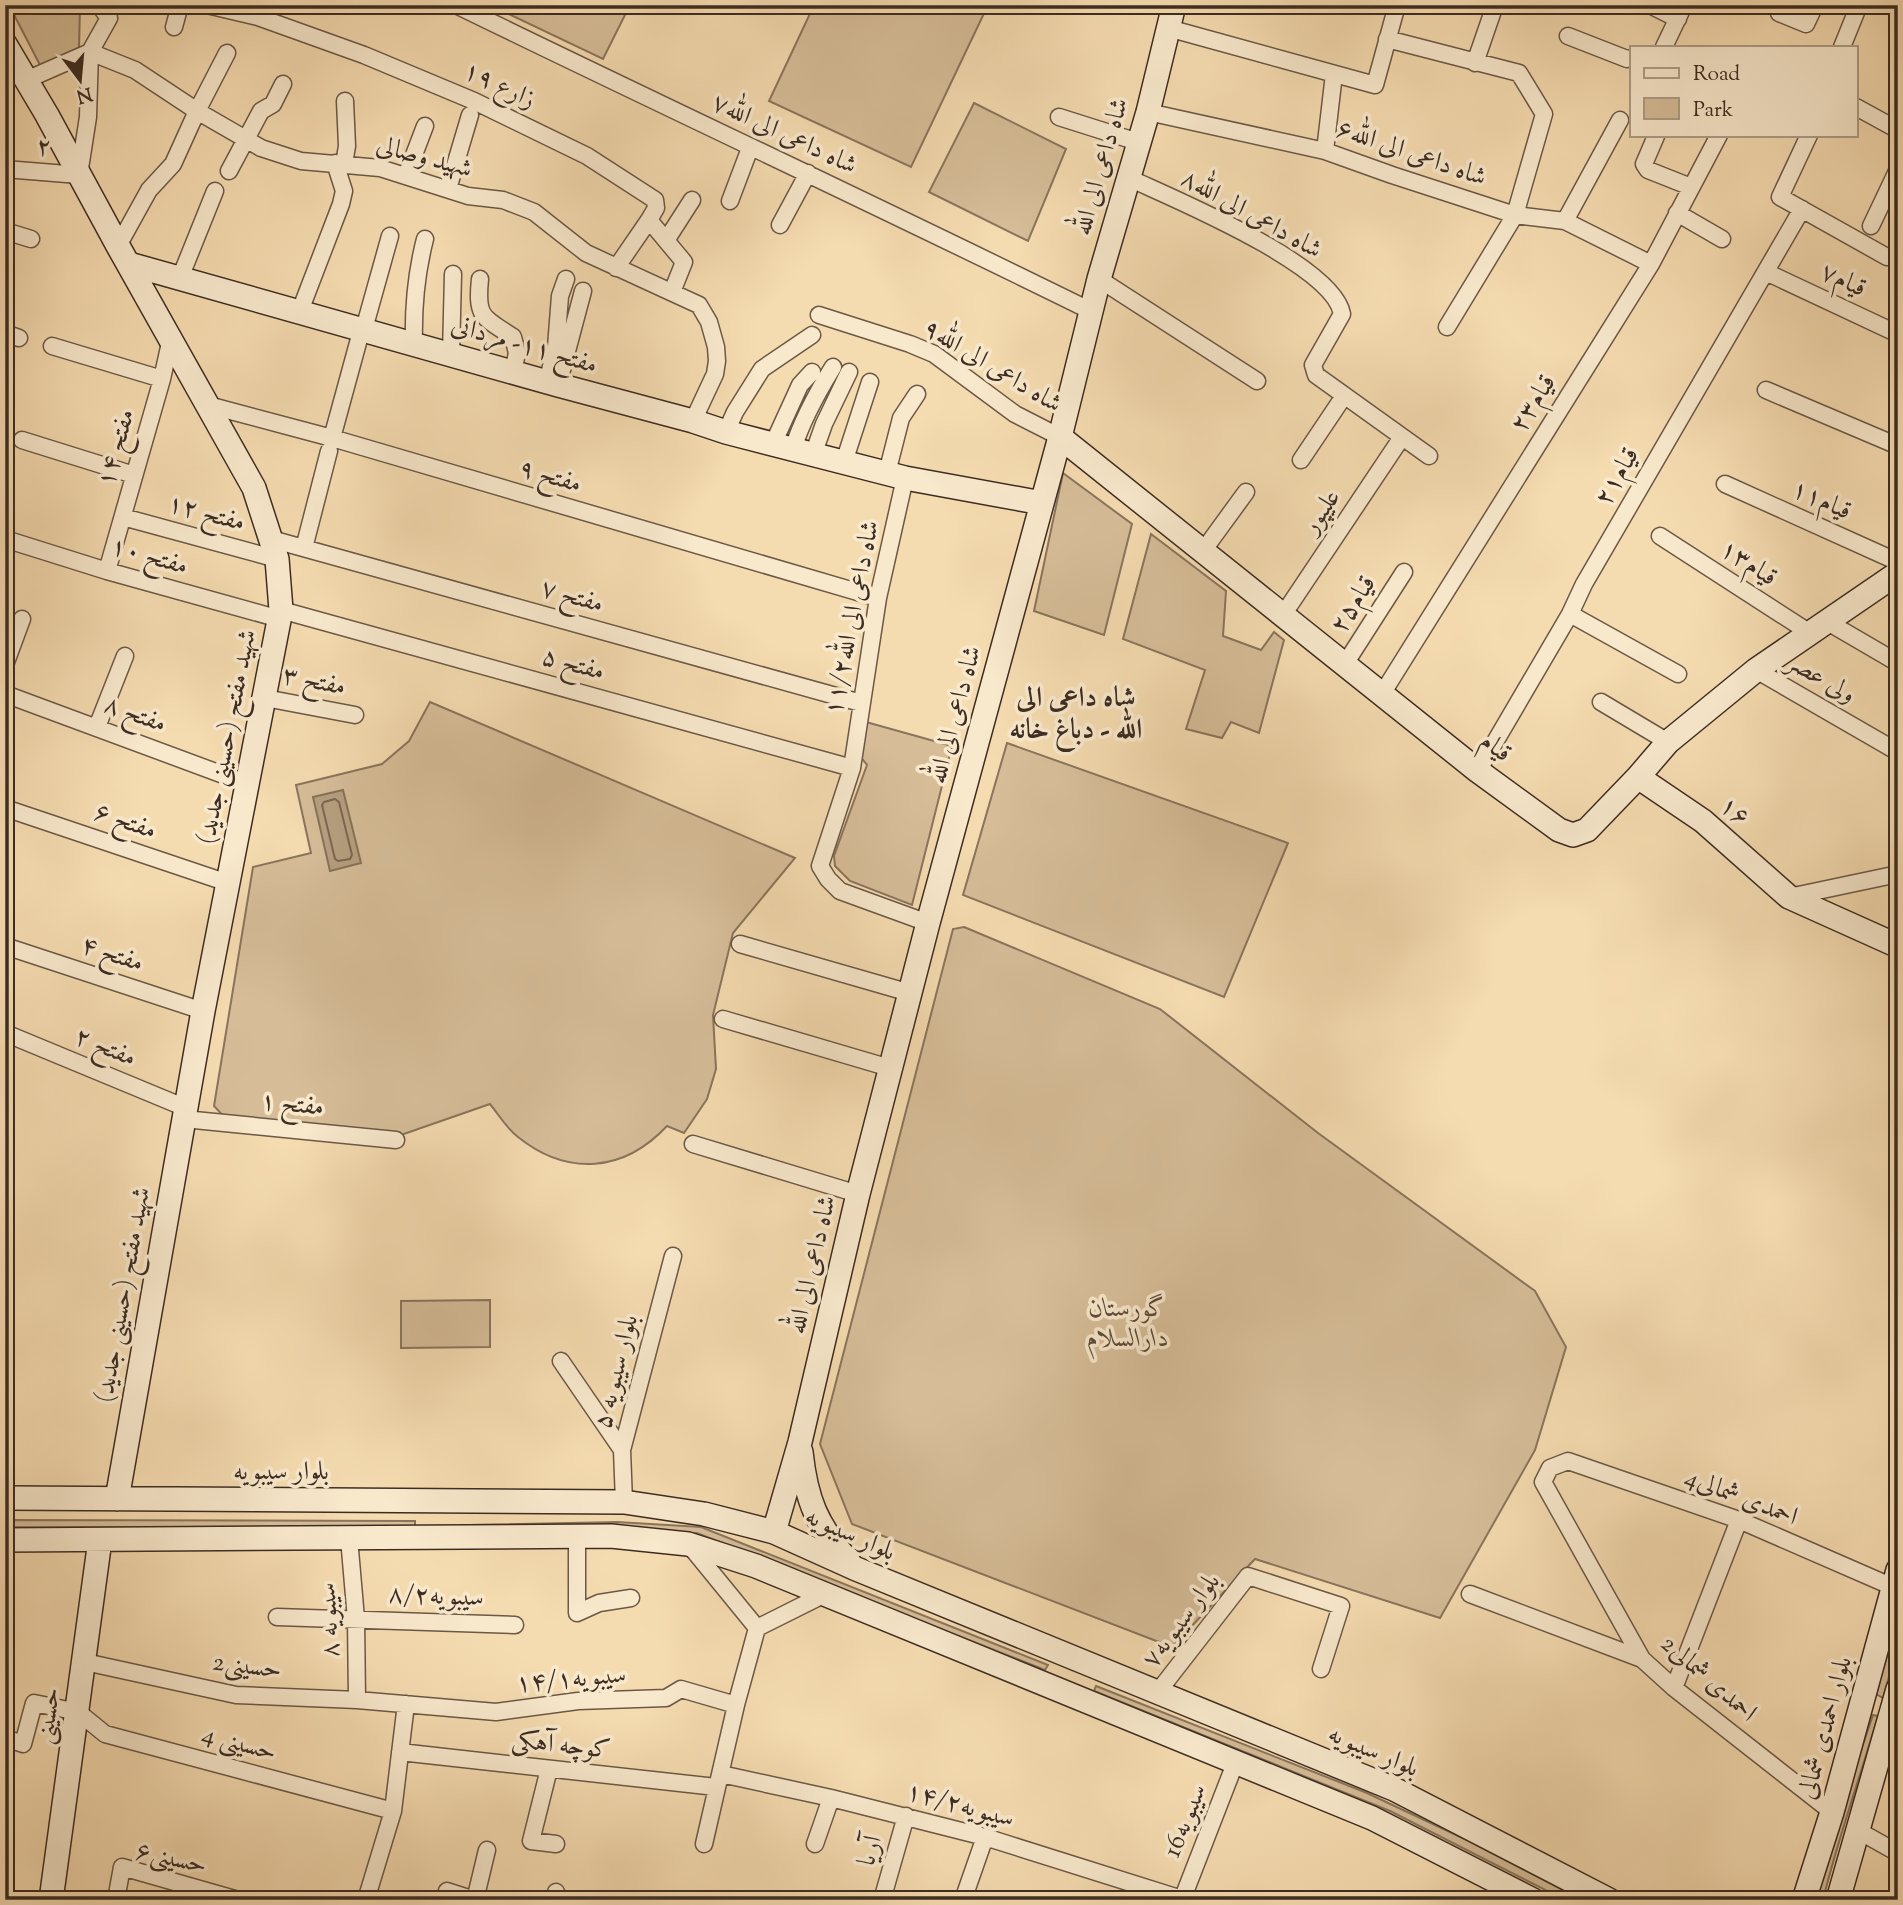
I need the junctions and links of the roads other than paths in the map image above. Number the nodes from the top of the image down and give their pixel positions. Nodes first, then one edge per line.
1 (180, 5) edge
2 (207, 5) edge
3 (456, 5) edge
4 (1174, 5) edge
5 (1397, 5) edge
6 (1495, 5) edge
7 (1650, 5) edge
8 (1815, 5) edge
9 (1856, 6) edge
10 (109, 9) edge
11 (1681, 12) edge
12 (1779, 13) dead end
13 (174, 27) dead end
14 (1168, 28) junction
15 (1568, 36) dead end
16 (1387, 39) junction
17 (5, 44) edge
18 (1664, 46) edge
19 (1842, 46) edge
20 (90, 52) junction
21 (228, 53) dead end
22 (1630, 58) edge
23 (1475, 63) junction
24 (1334, 74) junction
25 (26, 80) junction
26 (283, 84) dead end
27 (345, 101) dead end
28 (1857, 108) edge
29 (197, 111) junction
30 (1148, 111) junction
31 (470, 115) dead end
32 (1059, 117) dead end
33 (1620, 120) dead end
34 (425, 126) dead end
35 (1898, 130) edge
36 (1657, 136) edge
37 (1718, 136) edge
38 (1803, 137) edge
39 (244, 138) junction
40 (1138, 142) junction
41 (750, 148) junction
42 (1325, 150) junction
43 (340, 163) junction
44 (5, 169) edge
45 (1898, 169) edge
46 (229, 171) dead end
47 (808, 173) junction
48 (79, 175) junction
49 (405, 176) junction
50 (1129, 178) junction
51 (1691, 187) junction
52 (448, 189) junction
53 (215, 191) dead end
54 (692, 200) dead end
55 (730, 201) dead end
56 (1802, 209) junction
57 (1678, 214) junction
58 (1515, 215) junction
59 (649, 220) junction
60 (1565, 220) junction
61 (780, 225) dead end
62 (1871, 226) dead end
63 (5, 230) edge
64 (390, 236) dead end
65 (31, 239) dead end
66 (425, 239) dead end
67 (667, 239) junction
68 (1721, 239) dead end
69 (123, 255) junction
70 (1887, 257) dead end
71 (1651, 264) junction
72 (615, 268) junction
73 (1766, 272) junction
74 (453, 274) dead end
75 (180, 278) junction
76 (480, 279) dead end
77 (566, 279) dead end
78 (1098, 279) junction
79 (583, 291) dead end
80 (672, 292) junction
81 (300, 311) junction
82 (1091, 311) junction
83 (819, 315) dead end
84 (1447, 327) dead end
85 (363, 329) junction
86 (1898, 334) edge
87 (812, 335) dead end
88 (170, 338) junction
89 (414, 344) junction
90 (52, 346) dead end
91 (451, 354) junction
92 (833, 367) dead end
93 (513, 372) junction
94 (812, 372) dead end
95 (849, 372) dead end
96 (162, 379) junction
97 (1257, 381) dead end
98 (870, 382) dead end
99 (553, 384) junction
100 (1766, 390) dead end
101 (917, 394) dead end
102 (1344, 396) junction
103 (208, 405) junction
104 (693, 421) junction
105 (726, 432) junction
106 (1060, 437) junction
107 (1402, 437) junction
108 (22, 440) dead end
109 (331, 444) junction
110 (1898, 446) edge
111 (793, 449) junction
112 (1429, 456) dead end
113 (1301, 460) dead end
114 (844, 462) junction
115 (134, 475) junction
116 (896, 476) junction
117 (1725, 484) dead end
118 (1246, 492) dead end
119 (1042, 503) junction
120 (123, 517) junction
121 (1660, 536) dead end
122 (5, 539) edge
123 (303, 548) junction
124 (274, 549) junction
125 (1203, 551) junction
126 (1898, 562) edge
127 (107, 571) junction
128 (1404, 572) dead end
129 (1898, 573) edge
130 (878, 598) junction
131 (281, 614) junction
132 (1570, 614) junction
133 (1283, 615) junction
134 (22, 619) dead end
135 (1818, 627) junction
136 (125, 656) dead end
137 (1898, 663) edge
138 (1345, 664) junction
139 (5, 665) edge
140 (1756, 670) junction
141 (1678, 674) dead end
142 (5, 694) edge
143 (1382, 694) junction
144 (265, 698) junction
145 (1601, 702) dead end
146 (861, 703) junction
147 (355, 715) dead end
148 (97, 727) junction
149 (1668, 742) junction
150 (1898, 752) edge
151 (852, 768) junction
152 (1478, 771) junction
153 (1638, 777) junction
154 (248, 784) junction
155 (5, 808) edge
156 (1898, 874) edge
157 (228, 883) junction
158 (1789, 897) junction
159 (928, 923) junction
160 (740, 944) dead end
161 (5, 946) edge
162 (1898, 946) edge
163 (910, 993) junction
164 (203, 1011) junction
165 (723, 1019) dead end
166 (5, 1033) edge
167 (890, 1068) junction
168 (185, 1114) junction
169 (396, 1140) dead end
170 (693, 1144) dead end
171 (858, 1194) junction
172 (673, 1256) dead end
173 (561, 1360) dead end
174 (800, 1442) junction
175 (622, 1450) junction
176 (1568, 1461) joint
177 (5, 1498) edge
178 (117, 1499) junction
179 (421, 1502) junction
180 (477, 1502) junction
181 (624, 1502) junction
182 (1739, 1520) junction
183 (774, 1532) junction
184 (470, 1536) junction
185 (418, 1537) junction
186 (577, 1537) junction
187 (349, 1538) junction
188 (5, 1540) edge
189 (100, 1541) junction
190 (688, 1544) junction
191 (854, 1569) junction
192 (1895, 1578) edge
193 (1470, 1594) dead end
194 (823, 1595) junction
195 (631, 1598) dead end
196 (277, 1617) dead end
197 (356, 1619) junction
198 (515, 1625) dead end
199 (757, 1628) junction
200 (1642, 1659) junction
201 (1080, 1661) junction
202 (85, 1662) junction
203 (1321, 1669) dead end
204 (1674, 1688) junction
205 (1898, 1689) edge
206 (1068, 1693) junction
207 (1157, 1693) junction
208 (358, 1700) junction
209 (406, 1704) junction
210 (736, 1705) junction
211 (78, 1712) junction
212 (5, 1738) edge
213 (400, 1752) junction
214 (1236, 1761) junction
215 (549, 1769) junction
216 (719, 1780) junction
217 (831, 1798) junction
218 (393, 1811) junction
219 (1832, 1812) junction
220 (906, 1816) junction
221 (1857, 1830) junction
222 (985, 1837) junction
223 (556, 1844) dead end
224 (704, 1844) dead end
225 (815, 1844) dead end
226 (487, 1850) dead end
227 (1898, 1853) edge
228 (447, 1891) dead end
229 (1519, 1897) edge
230 (1183, 1899) edge
231 (51, 1900) edge
232 (116, 1900) edge
233 (238, 1900) edge
234 (366, 1900) edge
235 (475, 1900) edge
236 (882, 1900) edge
237 (963, 1900) edge
238 (1609, 1900) edge
239 (1804, 1900) edge
240 (1838, 1900) edge

1 - 13 street
2 - 59 street, ۱۹ زارع
3 - 41 street, شاه داعی الی الله۷
4 - 14 street, شاه داعی الی الله
5 - 16 street
6 - 23 street
7 - 11 street
8 - 12 street
9 - 19 street
10 - 20 street
11 - 18 street
14 - 24 street
14 - 30 street, شاه داعی الی الله
15 - 22 street
16 - 23 street
16 - 24 street
17 - 25 street, شهید مفتح (حسینی جدید)
20 - 25 street
20 - 29 street, شهید وصالی
20 - 48 street
21 - 29 street
23 - 58 street
24 - 42 street
25 - 48 street, شهید مفتح (حسینی جدید)
26 - 39 street
27 - 43 street
28 - 35 street
29 - 39 street, شهید وصالی
29 - 69 street
30 - 40 street, شاه داعی الی الله
30 - 42 street, شاه داعی الی الله۶
31 - 52 street
32 - 40 street
33 - 60 street
34 - 49 street
36 - 51 street
37 - 51 street, قیام۲۳
38 - 56 street
39 - 43 street, شهید وصالی
39 - 46 street
40 - 50 street, شاه داعی الی الله
41 - 47 street, شاه داعی الی الله۷
41 - 55 street
42 - 58 street, شاه داعی الی الله۶
43 - 49 street, شهید وصالی
43 - 81 street
44 - 48 street, ۲
45 - 62 street
47 - 61 street
47 - 82 street, شاه داعی الی الله۷
48 - 69 street, شهید مفتح (حسینی جدید)
49 - 52 street, شهید وصالی
50 - 78 street, شاه داعی الی الله
50 - 102 street, شاه داعی الی الله۸
51 - 57 street, قیام۲۳
52 - 72 street, شهید وصالی
53 - 75 street
54 - 67 street
56 - 70 street
56 - 73 street, قیام۲۱
57 - 68 street
57 - 71 street, قیام۲۳
58 - 60 street, شاه داعی الی الله۶
58 - 84 street
59 - 67 street
59 - 72 street
60 - 71 street, شاه داعی الی الله۶
63 - 65 street
64 - 85 street
66 - 89 street
67 - 80 street
69 - 75 street, مفتح ۱۱- مردانی
69 - 88 street, شهید مفتح (حسینی جدید)
71 - 143 street, قیام۲۳
72 - 80 street, شهید وصالی
73 - 86 street, قیام۷
73 - 132 street, قیام۲۱
74 - 91 street
75 - 81 street, مفتح ۱۱- مردانی
76 - 93 street
77 - 99 street
78 - 82 street, شاه داعی الی الله
78 - 97 street
79 - 99 street
80 - 104 street, شهید وصالی
81 - 85 street, مفتح ۱۱- مردانی
82 - 106 street, شاه داعی الی الله
83 - 106 street, شاه داعی الی الله۹
85 - 89 street, مفتح ۱۱- مردانی
85 - 109 street
87 - 105 street
88 - 96 street, مفتح ۱۴
88 - 103 street, شهید مفتح (حسینی جدید)
89 - 91 street, مفتح ۱۱- مردانی
90 - 96 street
91 - 93 street, مفتح ۱۱- مردانی
92 - 111 street
93 - 99 street, مفتح ۱۱- مردانی
94 - 111 street
95 - 111 street
96 - 115 street, مفتح ۱۴
98 - 114 street
99 - 104 street, مفتح ۱۱- مردانی
100 - 110 street
101 - 116 street, ۱۱/۲شاه داعی الی الله
102 - 107 street
102 - 113 street
103 - 109 street, مفتح ۹
103 - 124 street, شهید مفتح (حسینی جدید)
104 - 105 street, مفتح ۱۱- مردانی
105 - 111 street, مفتح ۱۱- مردانی
106 - 119 street, شاه داعی الی الله
106 - 125 street, قیام
107 - 112 street
107 - 133 street, علیپور
108 - 115 street
109 - 123 street
109 - 130 street, مفتح ۹
111 - 114 street, مفتح ۱۱- مردانی
114 - 116 street, مفتح ۱۱- مردانی
115 - 120 street, مفتح ۱۴
116 - 119 street, مفتح ۱۱- مردانی
116 - 130 street, ۱۱/۲شاه داعی الی الله
117 - 126 street, قیام۱۱
118 - 125 street
119 - 159 street, شاه داعی الی الله
120 - 124 street, مفتح ۱۲
120 - 127 street, مفتح ۱۴
121 - 135 street, قیام۱۳
122 - 127 street, مفتح ۱۰
123 - 124 street, مفتح ۷
123 - 146 street, مفتح ۷
124 - 131 street, شهید مفتح (حسینی جدید)
125 - 133 street, قیام
127 - 131 street, مفتح ۱۰
128 - 138 street, قیام۲۵
129 - 135 street, قیام
130 - 146 street, ۱۱/۲شاه داعی الی الله
131 - 144 street, شهید مفتح (حسینی جدید)
131 - 151 street, مفتح ۵
132 - 141 street
132 - 152 street, قیام۲۱
133 - 138 street, قیام
134 - 139 street
135 - 137 street, قیام۱۳
135 - 140 street, قیام
136 - 148 street
138 - 143 street, قیام
140 - 149 street, قیام
140 - 150 street, ولی عصر
142 - 148 street, مفتح ۸
143 - 152 street, قیام
144 - 147 street, مفتح ۳
144 - 154 street, شهید مفتح (حسینی جدید)
145 - 149 street
146 - 151 street, ۱۱/۲شاه داعی الی الله
148 - 154 street, مفتح ۸
149 - 153 street, قیام
151 - 159 street, ۱۱/۲شاه داعی الی الله
152 - 153 street, قیام
153 - 158 street, ۱۶
154 - 157 street, شهید مفتح (حسینی جدید)
155 - 157 street, مفتح ۶
156 - 158 street
157 - 164 street, شهید مفتح (حسینی جدید)
158 - 162 street, ۱۶
159 - 163 street, شاه داعی الی الله
160 - 163 street
161 - 164 street, مفتح ۴
163 - 167 street, شاه داعی الی الله
164 - 168 street, شهید مفتح (حسینی جدید)
165 - 167 street
166 - 168 street, مفتح ۲
167 - 171 street, شاه داعی الی الله
168 - 169 street, مفتح ۱
168 - 178 street, شهید مفتح (حسینی جدید)
170 - 171 street
171 - 174 street, شاه داعی الی الله
172 - 175 street, بلوار سیبویه ۵
173 - 175 street
174 - 183 street, شاه داعی الی الله
174 - 191 street
175 - 181 street, بلوار سیبویه ۵
176 - 182 street, 4احمدی شمالی
176 - 200 street, 2احمدی شمالی
177 - 178 street, بلوار سیبویه
178 - 179 street, بلوار سیبویه
179 - 180 street, بلوار سیبویه
179 - 185 street
180 - 181 street, بلوار سیبویه
180 - 184 street
181 - 183 street, بلوار سیبویه
182 - 192 street, 4احمدی شمالی
182 - 204 street
183 - 191 street, بلوار سیبویه
184 - 185 street
184 - 186 street
185 - 187 street
186 - 190 street
186 - 195 street
187 - 189 street
187 - 197 street, سیبویه ۸
188 - 189 street
189 - 202 street, حسینی
190 - 194 street
190 - 199 street
191 - 201 street, بلوار سیبویه
192 - 219 street, بلوار احمدی شمالی
193 - 200 street
194 - 199 street
194 - 206 street
196 - 197 street, سیبویه۸/۲
197 - 198 street, سیبویه۸/۲
197 - 208 street, سیبویه ۸
199 - 210 street
200 - 204 street, 2احمدی شمالی
201 - 206 street
201 - 207 street, بلوار سیبویه
202 - 208 street, حسینی2
202 - 211 street, حسینی
203 - 207 street, بلوار سیبویه۷
204 - 219 street, 2احمدی شمالی
205 - 221 street
206 - 214 street
207 - 238 street, بلوار سیبویه
208 - 209 street, حسینی2
209 - 210 street, سیبویه۱۴/۱
209 - 213 street
210 - 216 street
211 - 212 street
211 - 218 street, حسینی 4
211 - 231 street, حسینی
213 - 215 street, کوچه آهکی
213 - 218 street
214 - 229 street
214 - 230 street, سیبویه16
215 - 216 street, کوچه آهکی
215 - 223 street
216 - 217 street, سیبویه۱۴/۲
216 - 224 street
217 - 220 street, سیبویه۱۴/۲
217 - 225 street
218 - 234 street
219 - 239 street, بلوار احمدی شمالی
220 - 222 street, سیبویه۱۴/۲
220 - 236 street, آریا
221 - 227 street
221 - 240 street
222 - 230 street, سیبویه۱۴/۲
222 - 237 street
226 - 235 street
228 - 235 street
232 - 233 street, حسینی۶

